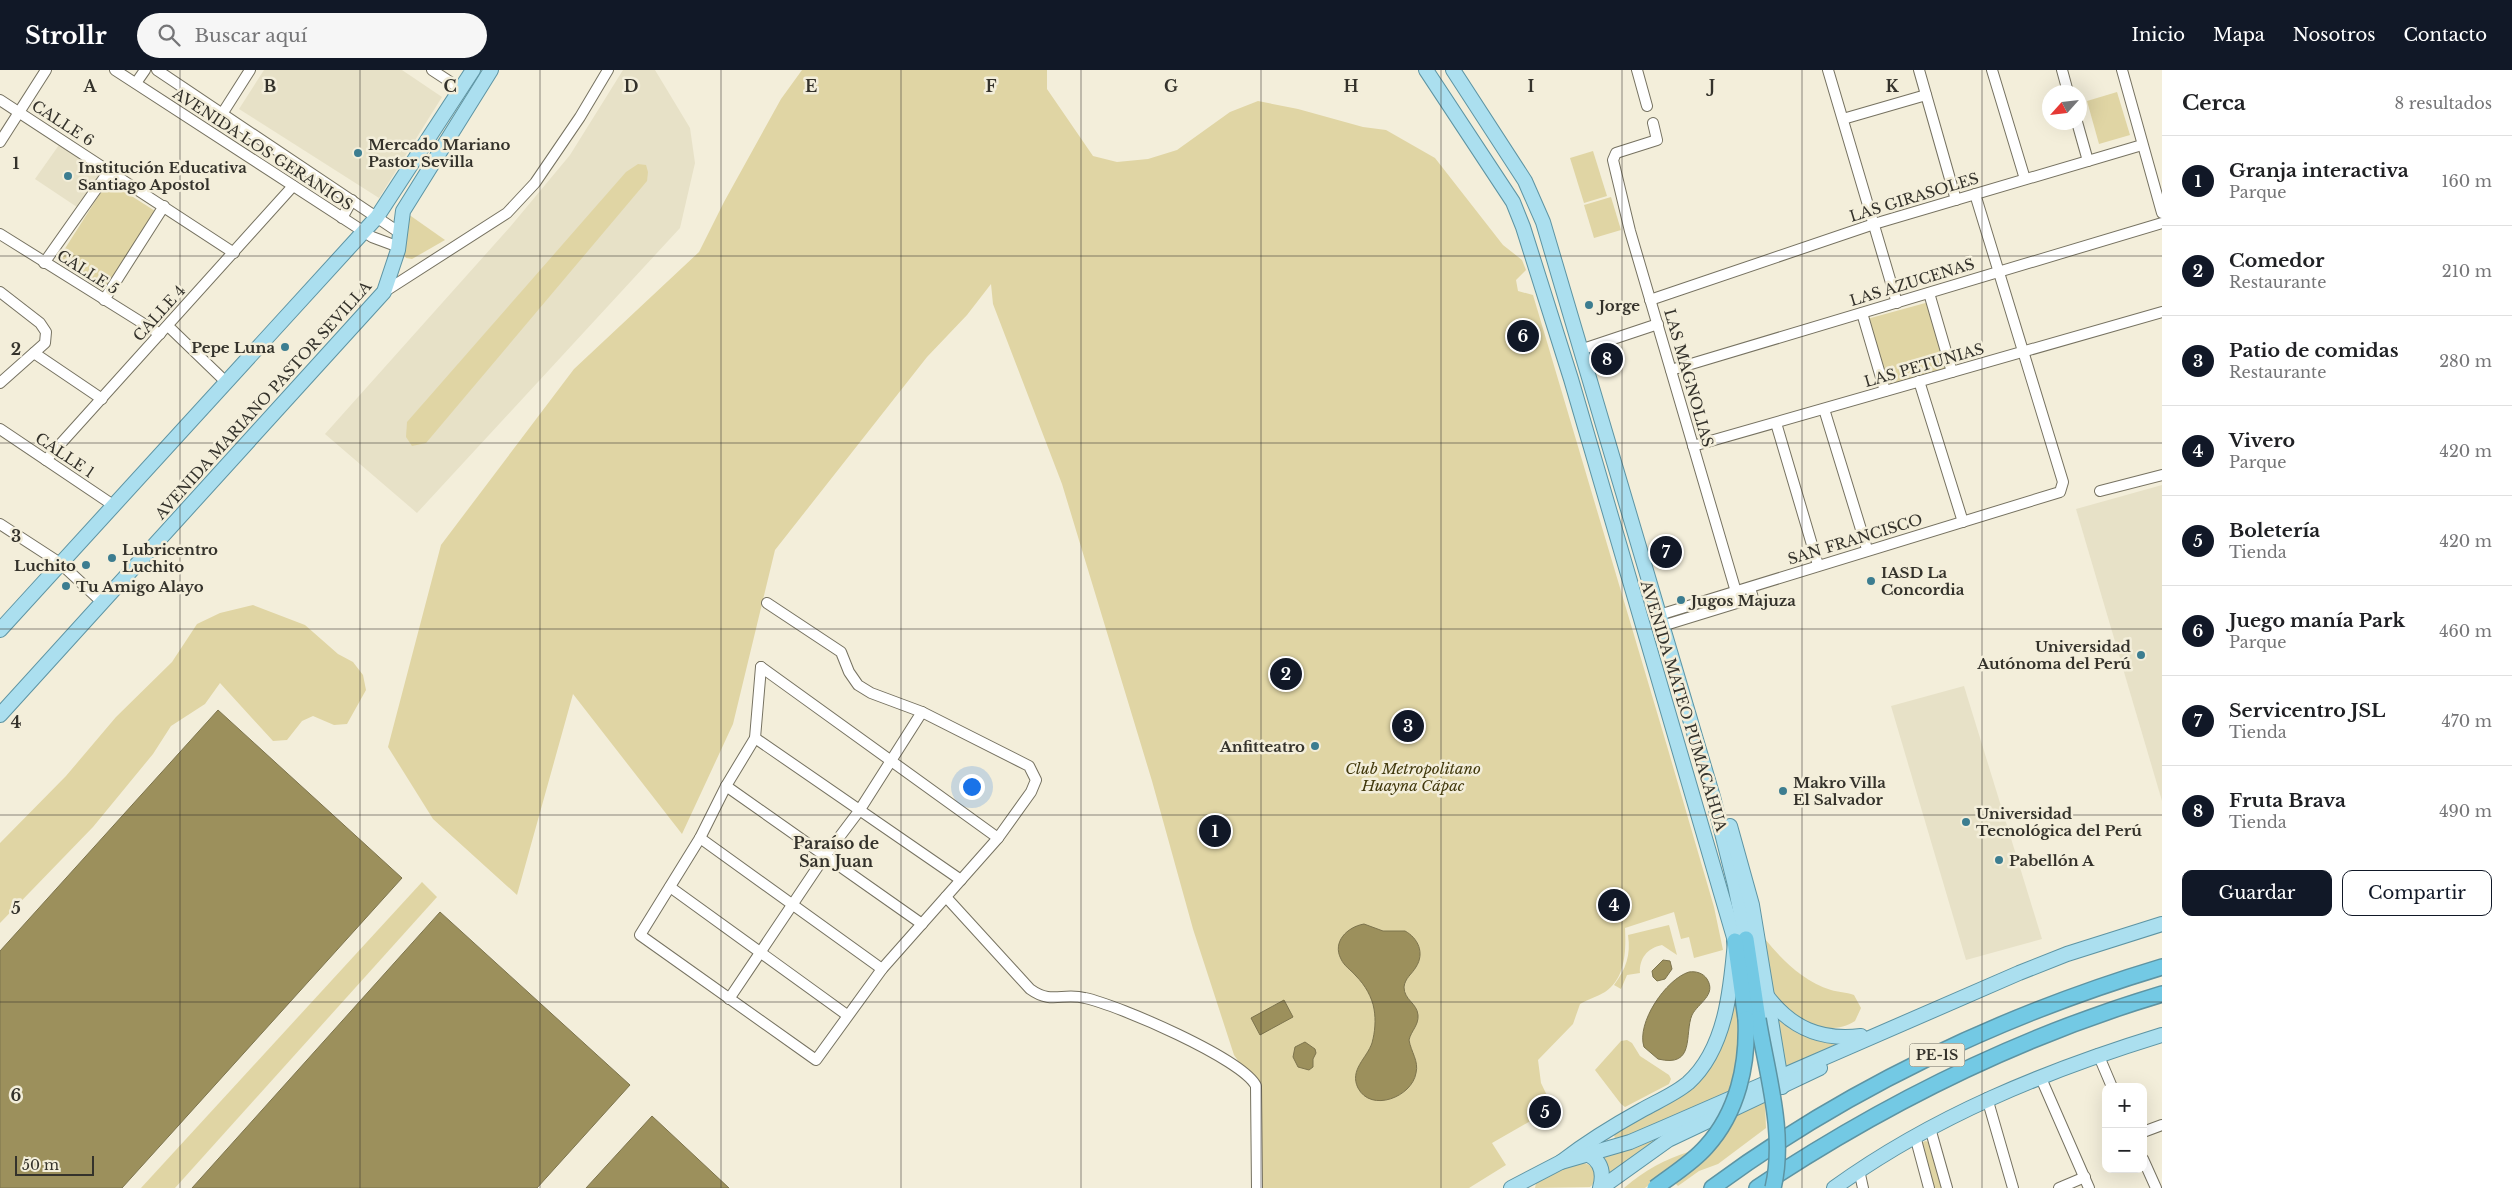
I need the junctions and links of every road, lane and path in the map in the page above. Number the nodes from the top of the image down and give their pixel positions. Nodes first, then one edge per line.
1 (46, 70) edge
2 (115, 70) edge
3 (145, 70) edge
4 (157, 70) edge
5 (250, 70) edge
6 (432, 70) edge
7 (473, 70) edge
8 (491, 70) edge
9 (608, 70) edge
10 (1426, 70) edge
11 (1453, 70) edge
12 (1637, 70) edge
13 (1828, 70) edge
14 (1919, 70) edge
15 (1992, 70) edge
16 (2062, 70) edge
17 (2123, 70) edge
18 (136, 83) junction
19 (2066, 85) edge
20 (461, 89) junction
21 (1926, 95) junction
22 (0, 100) edge
23 (1647, 106) dead end
24 (20, 113) junction
25 (222, 114) junction
26 (1843, 119) junction
27 (1654, 123) dead end
28 (2079, 130) edge
29 (0, 142) edge
30 (2142, 145) junction
31 (2088, 161) junction
32 (109, 171) junction
33 (2025, 180) junction
34 (293, 186) junction
35 (1975, 194) junction
36 (352, 200) junction
37 (1956, 200) junction
38 (164, 206) junction
39 (2162, 213) edge
40 (377, 217) junction
41 (342, 218) junction
42 (2162, 223) edge
43 (1874, 224) junction
44 (364, 232) junction
45 (0, 234) edge
46 (399, 240) junction
47 (234, 253) junction
48 (44, 263) junction
49 (1998, 272) junction
50 (0, 292) edge
51 (384, 292) junction
52 (1929, 293) junction
53 (104, 300) junction
54 (1650, 300) junction
55 (1897, 302) junction
56 (2162, 312) edge
57 (1862, 313) junction
58 (1658, 324) junction
59 (168, 326) junction
60 (160, 334) junction
61 (1580, 350) junction
62 (2022, 352) junction
63 (34, 353) junction
64 (1671, 370) junction
65 (1952, 372) junction
66 (1919, 381) junction
67 (0, 383) edge
68 (227, 383) junction
69 (1885, 391) junction
70 (102, 399) junction
71 (1824, 409) junction
72 (1776, 423) junction
73 (0, 429) edge
74 (1693, 446) junction
75 (46, 460) junction
76 (2162, 475) edge
77 (2100, 491) dead end
78 (113, 505) junction
79 (1963, 522) junction
80 (0, 524) edge
81 (1867, 549) junction
82 (60, 563) junction
83 (1818, 565) junction
84 (1750, 588) junction
85 (1736, 592) junction
86 (103, 602) junction
87 (1739, 602) junction
88 (767, 603) dead end
89 (1660, 621) junction
90 (0, 630) edge
91 (1683, 698) junction
92 (922, 712) junction
93 (0, 716) edge
94 (755, 738) junction
95 (891, 762) junction
96 (726, 786) junction
97 (859, 811) junction
98 (700, 838) junction
99 (998, 838) junction
100 (825, 856) junction
101 (961, 880) junction
102 (670, 887) junction
103 (946, 897) junction
104 (792, 904) junction
105 (922, 924) junction
106 (2162, 924) edge
107 (1741, 940) junction
108 (761, 952) junction
109 (2162, 967) edge
110 (882, 969) junction
111 (2162, 994) edge
112 (1766, 995) junction
113 (729, 999) junction
114 (847, 1015) junction
115 (1752, 1019) junction
116 (1881, 1033) junction
117 (2162, 1035) edge
118 (2098, 1054) junction
119 (2040, 1076) junction
120 (1781, 1082) junction
121 (2110, 1083) edge
122 (1987, 1098) junction
123 (2162, 1126) edge
124 (1930, 1128) junction
125 (2147, 1131) edge
126 (1915, 1136) junction
127 (1589, 1155) junction
128 (1561, 1162) junction
129 (2147, 1168) edge
130 (1859, 1170) junction
131 (2085, 1178) junction
132 (1528, 1183) edge
133 (1257, 1188) edge
134 (1511, 1188) edge
135 (1601, 1188) edge
136 (1655, 1188) edge
137 (1712, 1188) edge
138 (1757, 1188) edge
139 (1773, 1188) edge
140 (1834, 1188) edge
141 (1863, 1188) edge
142 (1929, 1188) edge
143 (1947, 1188) edge
144 (2013, 1188) edge
145 (2059, 1188) edge
146 (2089, 1188) edge
147 (2156, 1188) edge

1 - 24 street
2 - 18 street, AVENIDA LOS GERANIOS
3 - 18 street
4 - 25 street, AVENIDA LOS GERANIOS
5 - 25 street
6 - 20 street
7 - 20 main road
8 - 46 main road, AVENIDA MARIANO PASTOR SEVILLA
9 - 51 street
10 - 107 main road, AVENIDA MATEO PUMACAHUA
11 - 61 main road, AVENIDA MATEO PUMACAHUA
12 - 23 street
13 - 26 street
14 - 21 street
15 - 33 street
16 - 19 street
17 - 30 street
18 - 34 street, AVENIDA LOS GERANIOS
20 - 40 main road
21 - 26 street
21 - 37 street
22 - 24 street, CALLE 6
24 - 29 street
24 - 32 street, CALLE 6
25 - 36 street, AVENIDA LOS GERANIOS
26 - 43 street
27 - 54 street, LAS MAGNOLIAS
28 - 31 street
30 - 31 street, LAS GIRASOLES
30 - 39 street
31 - 33 street, LAS GIRASOLES
32 - 38 street, CALLE 6
32 - 48 street
33 - 35 street, LAS GIRASOLES
34 - 41 street, AVENIDA LOS GERANIOS
34 - 47 street, CALLE 4
35 - 37 street, LAS GIRASOLES
35 - 49 street
36 - 40 street, AVENIDA LOS GERANIOS
36 - 41 street
37 - 43 street, LAS GIRASOLES
38 - 47 street, CALLE 6
38 - 53 street
40 - 44 main road
40 - 46 street, AVENIDA LOS GERANIOS
41 - 44 street, AVENIDA LOS GERANIOS
42 - 49 street, LAS AZUCENAS
43 - 54 street, LAS GIRASOLES
43 - 55 street
44 - 46 street, AVENIDA LOS GERANIOS
44 - 68 main road
45 - 48 street, CALLE 5
46 - 51 main road, AVENIDA MARIANO PASTOR SEVILLA
47 - 59 street, CALLE 4
48 - 53 street, CALLE 5
49 - 52 street, LAS AZUCENAS
49 - 62 street
50 - 63 street
51 - 86 main road, AVENIDA MARIANO PASTOR SEVILLA
52 - 55 street, LAS AZUCENAS
52 - 65 street
53 - 60 street, CALLE 5
54 - 58 street, LAS MAGNOLIAS
55 - 57 street, LAS AZUCENAS
56 - 62 street, LAS PETUNIAS
57 - 64 street, LAS AZUCENAS
57 - 69 street
58 - 61 street
58 - 64 street, LAS MAGNOLIAS
59 - 60 street, CALLE 4
59 - 68 street
60 - 70 street, CALLE 4
61 - 89 main road, AVENIDA MATEO PUMACAHUA
62 - 65 street, LAS PETUNIAS
62 - 79 street, SAN FRANCISCO
63 - 67 street
63 - 70 street
64 - 74 street, LAS MAGNOLIAS
65 - 66 street, LAS PETUNIAS
66 - 69 street, LAS PETUNIAS
66 - 79 street
68 - 78 main road
69 - 71 street, LAS PETUNIAS
70 - 75 street, CALLE 4
71 - 72 street, LAS PETUNIAS
71 - 81 street
72 - 74 street, LAS PETUNIAS
72 - 83 street
73 - 75 street, CALLE 1
74 - 85 street, LAS MAGNOLIAS
75 - 78 street, CALLE 1
76 - 77 street
78 - 82 main road
79 - 81 street, SAN FRANCISCO
80 - 82 street
81 - 83 street, SAN FRANCISCO
82 - 86 street
82 - 90 main road
83 - 84 street, SAN FRANCISCO
84 - 85 street, SAN FRANCISCO
84 - 87 street
85 - 87 street, LAS MAGNOLIAS
85 - 89 street, SAN FRANCISCO
86 - 93 main road, AVENIDA MARIANO PASTOR SEVILLA
87 - 89 street
88 - 92 street
89 - 91 main road, AVENIDA MATEO PUMACAHUA
91 - 107 main road, AVENIDA MATEO PUMACAHUA
91 - 112 main road
92 - 95 street
92 - 99 street
94 - 95 street
94 - 96 street
94 - 97 street
95 - 97 street
95 - 99 street
96 - 98 street
96 - 100 street
97 - 100 street
97 - 101 street
98 - 102 street
98 - 104 street
99 - 101 street
100 - 104 street
100 - 105 street
101 - 103 street
102 - 108 street
102 - 113 street
103 - 105 street
103 - 133 street
104 - 108 street
104 - 110 street
105 - 110 street
106 - 116 main road
107 - 115 highway
107 - 128 main road
108 - 113 street
108 - 114 street
109 - 137 highway, PE-1S
110 - 114 street
111 - 138 highway, PE-1S
112 - 116 main road
112 - 120 main road
113 - 114 street
115 - 136 highway, bridge
115 - 139 highway, bridge
116 - 120 main road
117 - 118 main road
118 - 119 main road
118 - 121 street
119 - 122 main road
119 - 131 street
120 - 127 main road
120 - 135 main road
122 - 124 main road
122 - 144 street
123 - 125 street
124 - 126 main road
124 - 143 street
126 - 130 main road
126 - 142 street
127 - 128 main road
127 - 135 main road
128 - 132 main road
129 - 147 street
130 - 140 main road
130 - 141 street
131 - 145 street
131 - 146 street
132 - 134 main road

